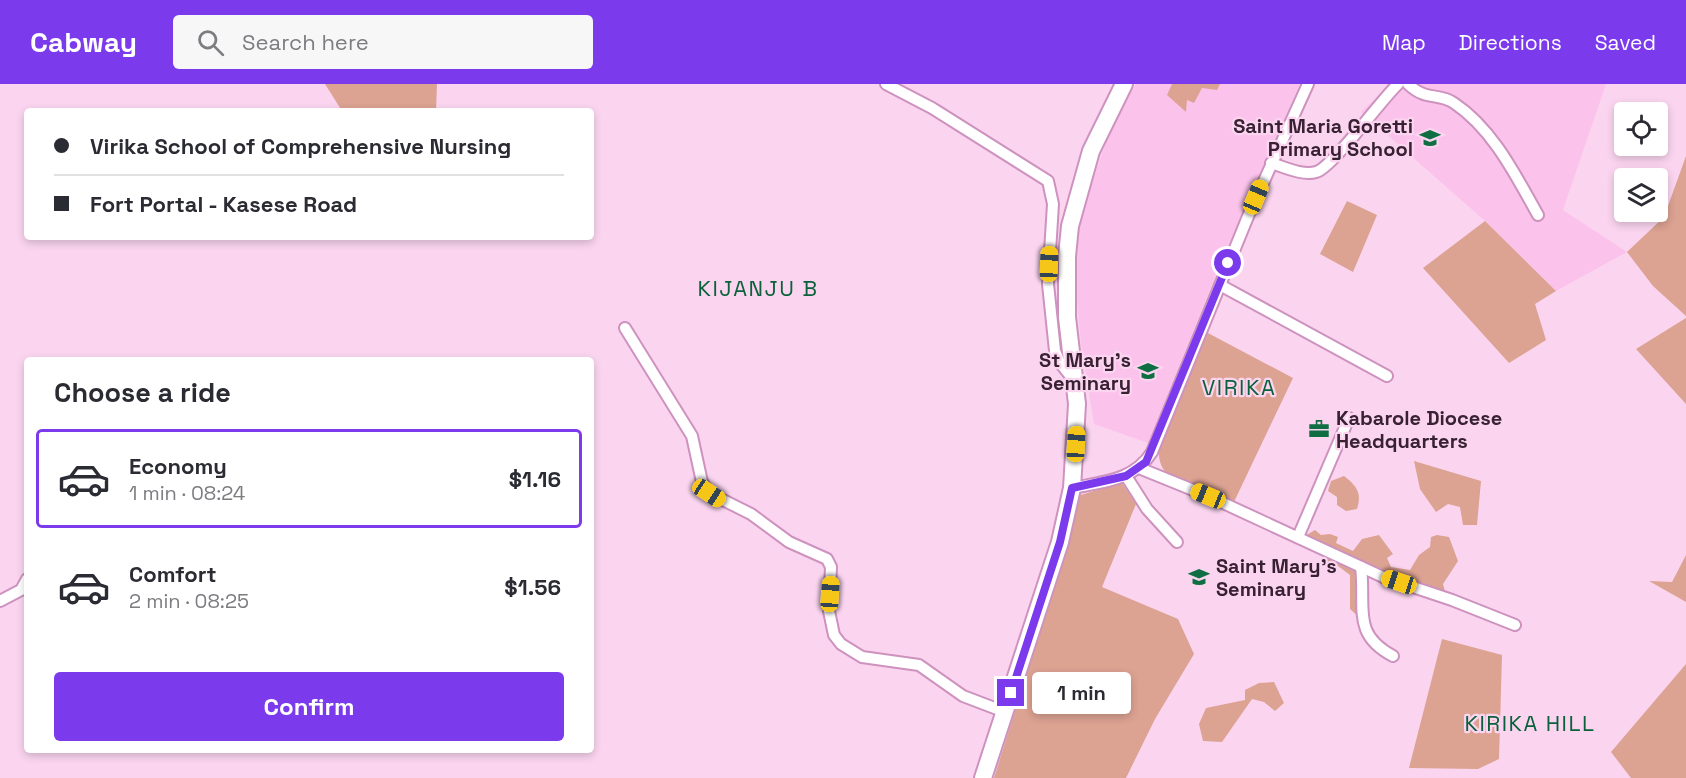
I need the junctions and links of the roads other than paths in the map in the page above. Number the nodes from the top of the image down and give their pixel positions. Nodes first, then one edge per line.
1 (886, 84) edge
2 (1124, 84) edge
3 (1308, 84) edge
4 (1398, 84) edge
5 (1408, 84) edge
6 (1271, 163) junction
7 (1538, 215) dead end
8 (1220, 285) junction
9 (625, 328) dead end
10 (1387, 376) dead end
11 (1076, 383) junction
12 (1349, 418) dead end
13 (1139, 468) junction
14 (1126, 476) junction
15 (1072, 488) junction
16 (1298, 537) junction
17 (1177, 542) dead end
18 (1361, 567) junction
19 (24, 584) edge
20 (0, 601) edge
21 (1515, 625) dead end
22 (1393, 656) dead end
23 (1005, 712) junction
24 (983, 778) edge

1 - 11 street
2 - 11 highway
3 - 6 street
4 - 6 street
5 - 7 street
6 - 8 street
8 - 10 street
8 - 13 street
9 - 23 street
11 - 15 highway
12 - 16 street
13 - 14 street
13 - 16 street
14 - 15 street
14 - 17 street
15 - 23 highway
16 - 18 street
18 - 21 street
18 - 22 street
19 - 20 street
23 - 24 highway

